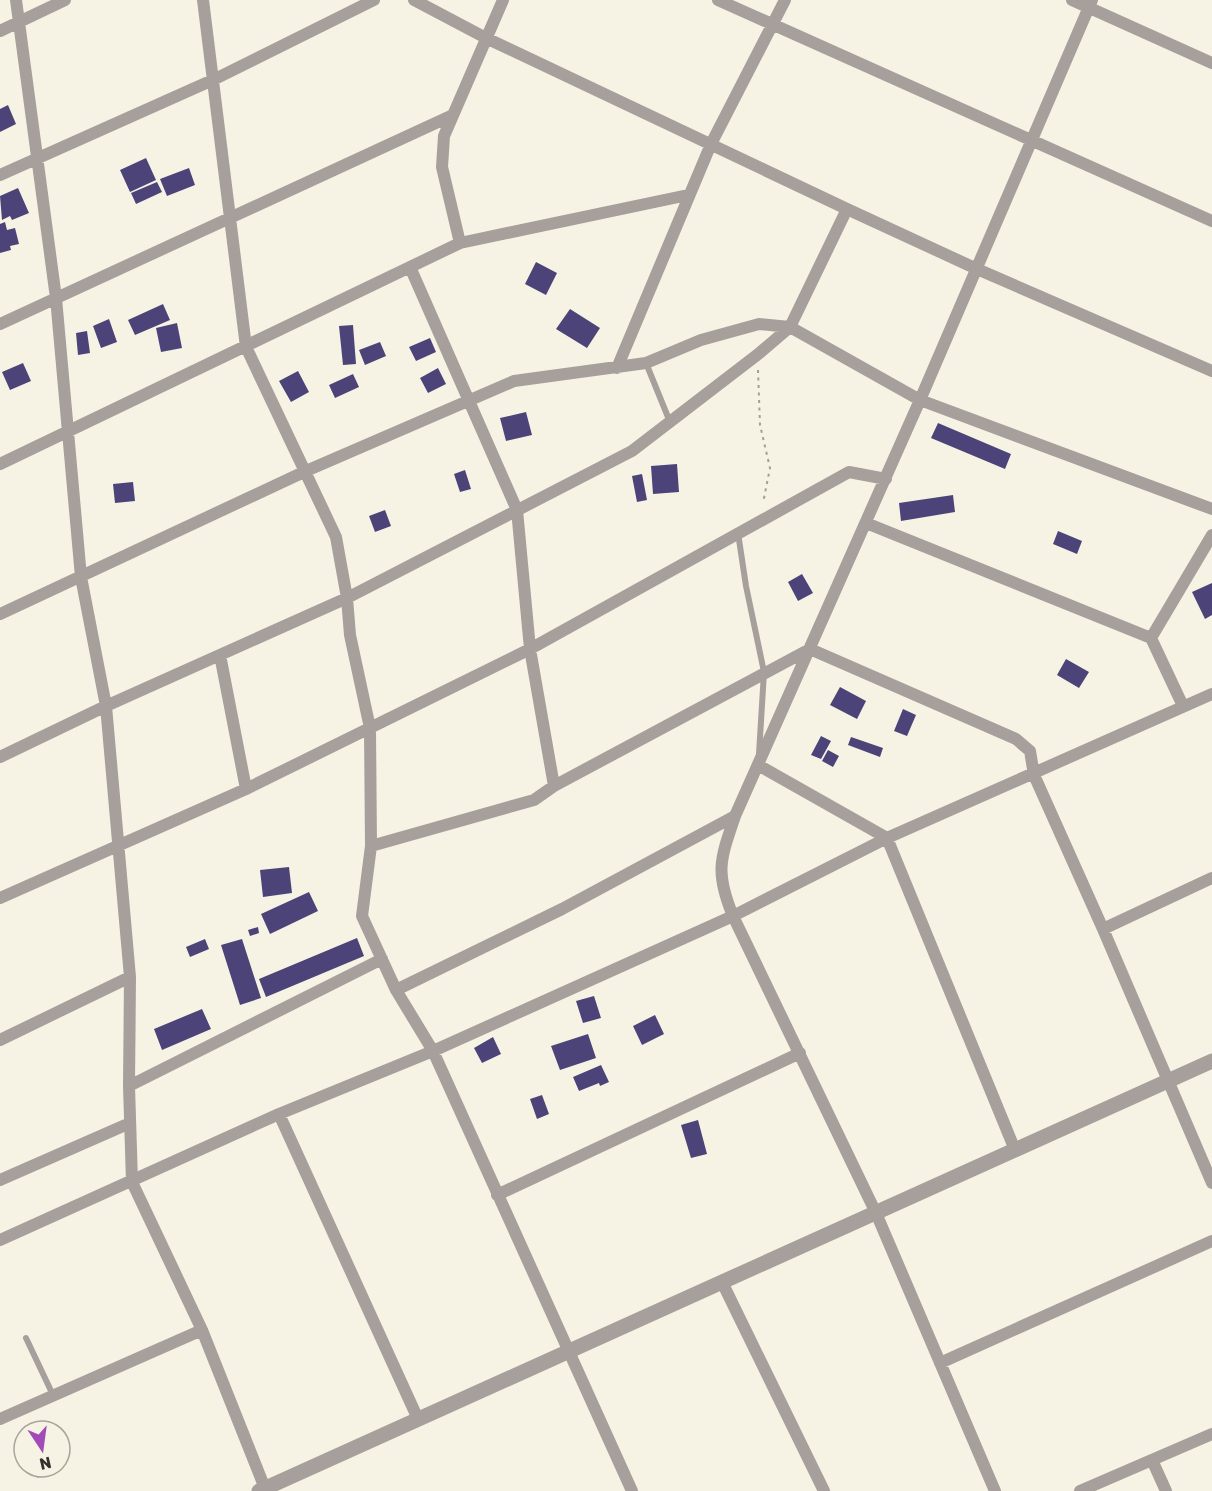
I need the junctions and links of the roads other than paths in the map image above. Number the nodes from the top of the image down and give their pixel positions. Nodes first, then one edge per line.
1 (16, 0) edge
2 (65, 0) edge
3 (203, 0) edge
4 (374, 0) edge
5 (414, 0) edge
6 (503, 0) edge
7 (718, 0) edge
8 (785, 0) edge
9 (1072, 0) edge
10 (1090, 4) edge
11 (20, 21) junction
12 (774, 25) junction
13 (0, 31) edge
14 (486, 39) junction
15 (1212, 63) edge
16 (215, 79) junction
17 (453, 115) junction
18 (1031, 142) junction
19 (711, 144) junction
20 (37, 158) junction
21 (0, 175) edge
22 (688, 195) junction
23 (847, 209) junction
24 (231, 215) junction
25 (1212, 221) edge
26 (460, 243) junction
27 (410, 267) junction
28 (976, 269) junction
29 (56, 298) junction
30 (0, 324) edge
31 (790, 327) junction
32 (246, 347) junction
33 (646, 363) junction
34 (617, 368) junction
35 (1212, 371) edge
36 (470, 398) junction
37 (920, 400) junction
38 (670, 422) junction
39 (68, 434) junction
40 (0, 464) edge
41 (306, 471) junction
42 (886, 479) junction
43 (1212, 509) edge
44 (517, 510) junction
45 (866, 523) junction
46 (738, 533) junction
47 (1212, 535) edge
48 (81, 577) junction
49 (347, 598) junction
50 (0, 614) edge
51 (1150, 638) junction
52 (530, 649) junction
53 (810, 649) junction
54 (220, 655) junction
55 (764, 672) junction
56 (1212, 694) edge
57 (106, 706) junction
58 (1183, 706) junction
59 (370, 728) junction
60 (0, 757) edge
61 (758, 765) junction
62 (1034, 775) junction
63 (554, 786) junction
64 (246, 789) junction
65 (735, 816) junction
66 (888, 838) junction
67 (371, 846) junction
68 (119, 847) junction
69 (1212, 878) edge
70 (0, 898) edge
71 (733, 916) junction
72 (1103, 929) junction
73 (382, 960) junction
74 (130, 977) junction
75 (396, 990) junction
76 (0, 1040) edge
77 (433, 1051) junction
78 (800, 1053) junction
79 (1212, 1062) edge
80 (1168, 1082) junction
81 (129, 1086) junction
82 (279, 1114) junction
83 (130, 1123) junction
84 (1015, 1150) junction
85 (0, 1180) edge
86 (132, 1182) junction
87 (1212, 1183) edge
88 (497, 1195) junction
89 (876, 1213) junction
90 (0, 1240) edge
91 (1212, 1241) edge
92 (722, 1282) junction
93 (202, 1330) junction
94 (26, 1338) dead end
95 (570, 1351) junction
96 (940, 1363) junction
97 (53, 1395) junction
98 (0, 1419) edge
99 (418, 1419) junction
100 (1212, 1434) edge
101 (1152, 1460) junction
102 (263, 1490) edge
103 (632, 1491) edge
104 (824, 1491) edge
105 (995, 1491) edge
106 (1080, 1491) edge
107 (1166, 1491) edge

1 - 11 street
2 - 11 street
3 - 16 street
4 - 16 street
5 - 14 street
6 - 14 street
7 - 12 street
8 - 12 street
9 - 10 street
10 - 15 street
10 - 18 street
11 - 13 street
11 - 20 street
12 - 18 street
12 - 19 street
14 - 17 street
14 - 19 street
16 - 20 street
16 - 24 street
17 - 24 street
17 - 26 street
18 - 25 street
18 - 28 street
19 - 22 street
19 - 23 street
20 - 21 street
20 - 29 street
22 - 26 street
22 - 34 street
23 - 28 street
23 - 31 street
24 - 29 street
24 - 32 street
26 - 27 street
27 - 32 street
27 - 36 street
28 - 35 street
28 - 37 street
29 - 30 street
29 - 39 street
31 - 33 street
31 - 37 street
31 - 38 street
32 - 39 street
32 - 41 street
33 - 34 street
33 - 38 lane
34 - 36 street
36 - 41 street
36 - 44 street
37 - 42 street
37 - 43 street
38 - 44 street
39 - 40 street
39 - 48 street
41 - 48 street
41 - 49 street
42 - 45 street
42 - 46 street
44 - 49 street
44 - 52 street
45 - 51 street
45 - 53 street
46 - 52 street
46 - 55 lane
47 - 51 street
48 - 50 street
48 - 57 street
49 - 54 street
49 - 59 street
51 - 58 street
52 - 59 street
52 - 63 street
53 - 55 street
53 - 61 street
53 - 62 street
54 - 57 street
54 - 64 street
55 - 61 lane
55 - 63 street
56 - 58 street
57 - 60 street
57 - 68 street
58 - 62 street
59 - 64 street
59 - 67 street
61 - 65 street
61 - 66 street
62 - 66 street
62 - 72 street
63 - 67 street
64 - 68 street
65 - 71 street
65 - 75 street
66 - 71 street
66 - 84 street
67 - 73 street
68 - 70 street
68 - 74 street
69 - 72 street
71 - 77 street
71 - 78 street
72 - 80 street
73 - 75 street
73 - 81 street
74 - 76 street
74 - 81 street
75 - 77 street
77 - 82 street
77 - 88 street
78 - 88 street
78 - 89 street
79 - 80 street
80 - 84 street
80 - 87 street
81 - 83 street
82 - 86 street
82 - 99 street
83 - 85 street
83 - 86 street
84 - 89 street
86 - 90 street
86 - 93 street
88 - 95 street
89 - 92 street
89 - 96 street
91 - 96 street
92 - 95 street
92 - 104 street
93 - 97 street
93 - 102 street
94 - 97 lane
95 - 99 street
95 - 103 street
96 - 105 street
97 - 98 street
99 - 102 street
100 - 101 street
101 - 106 street
101 - 107 street

